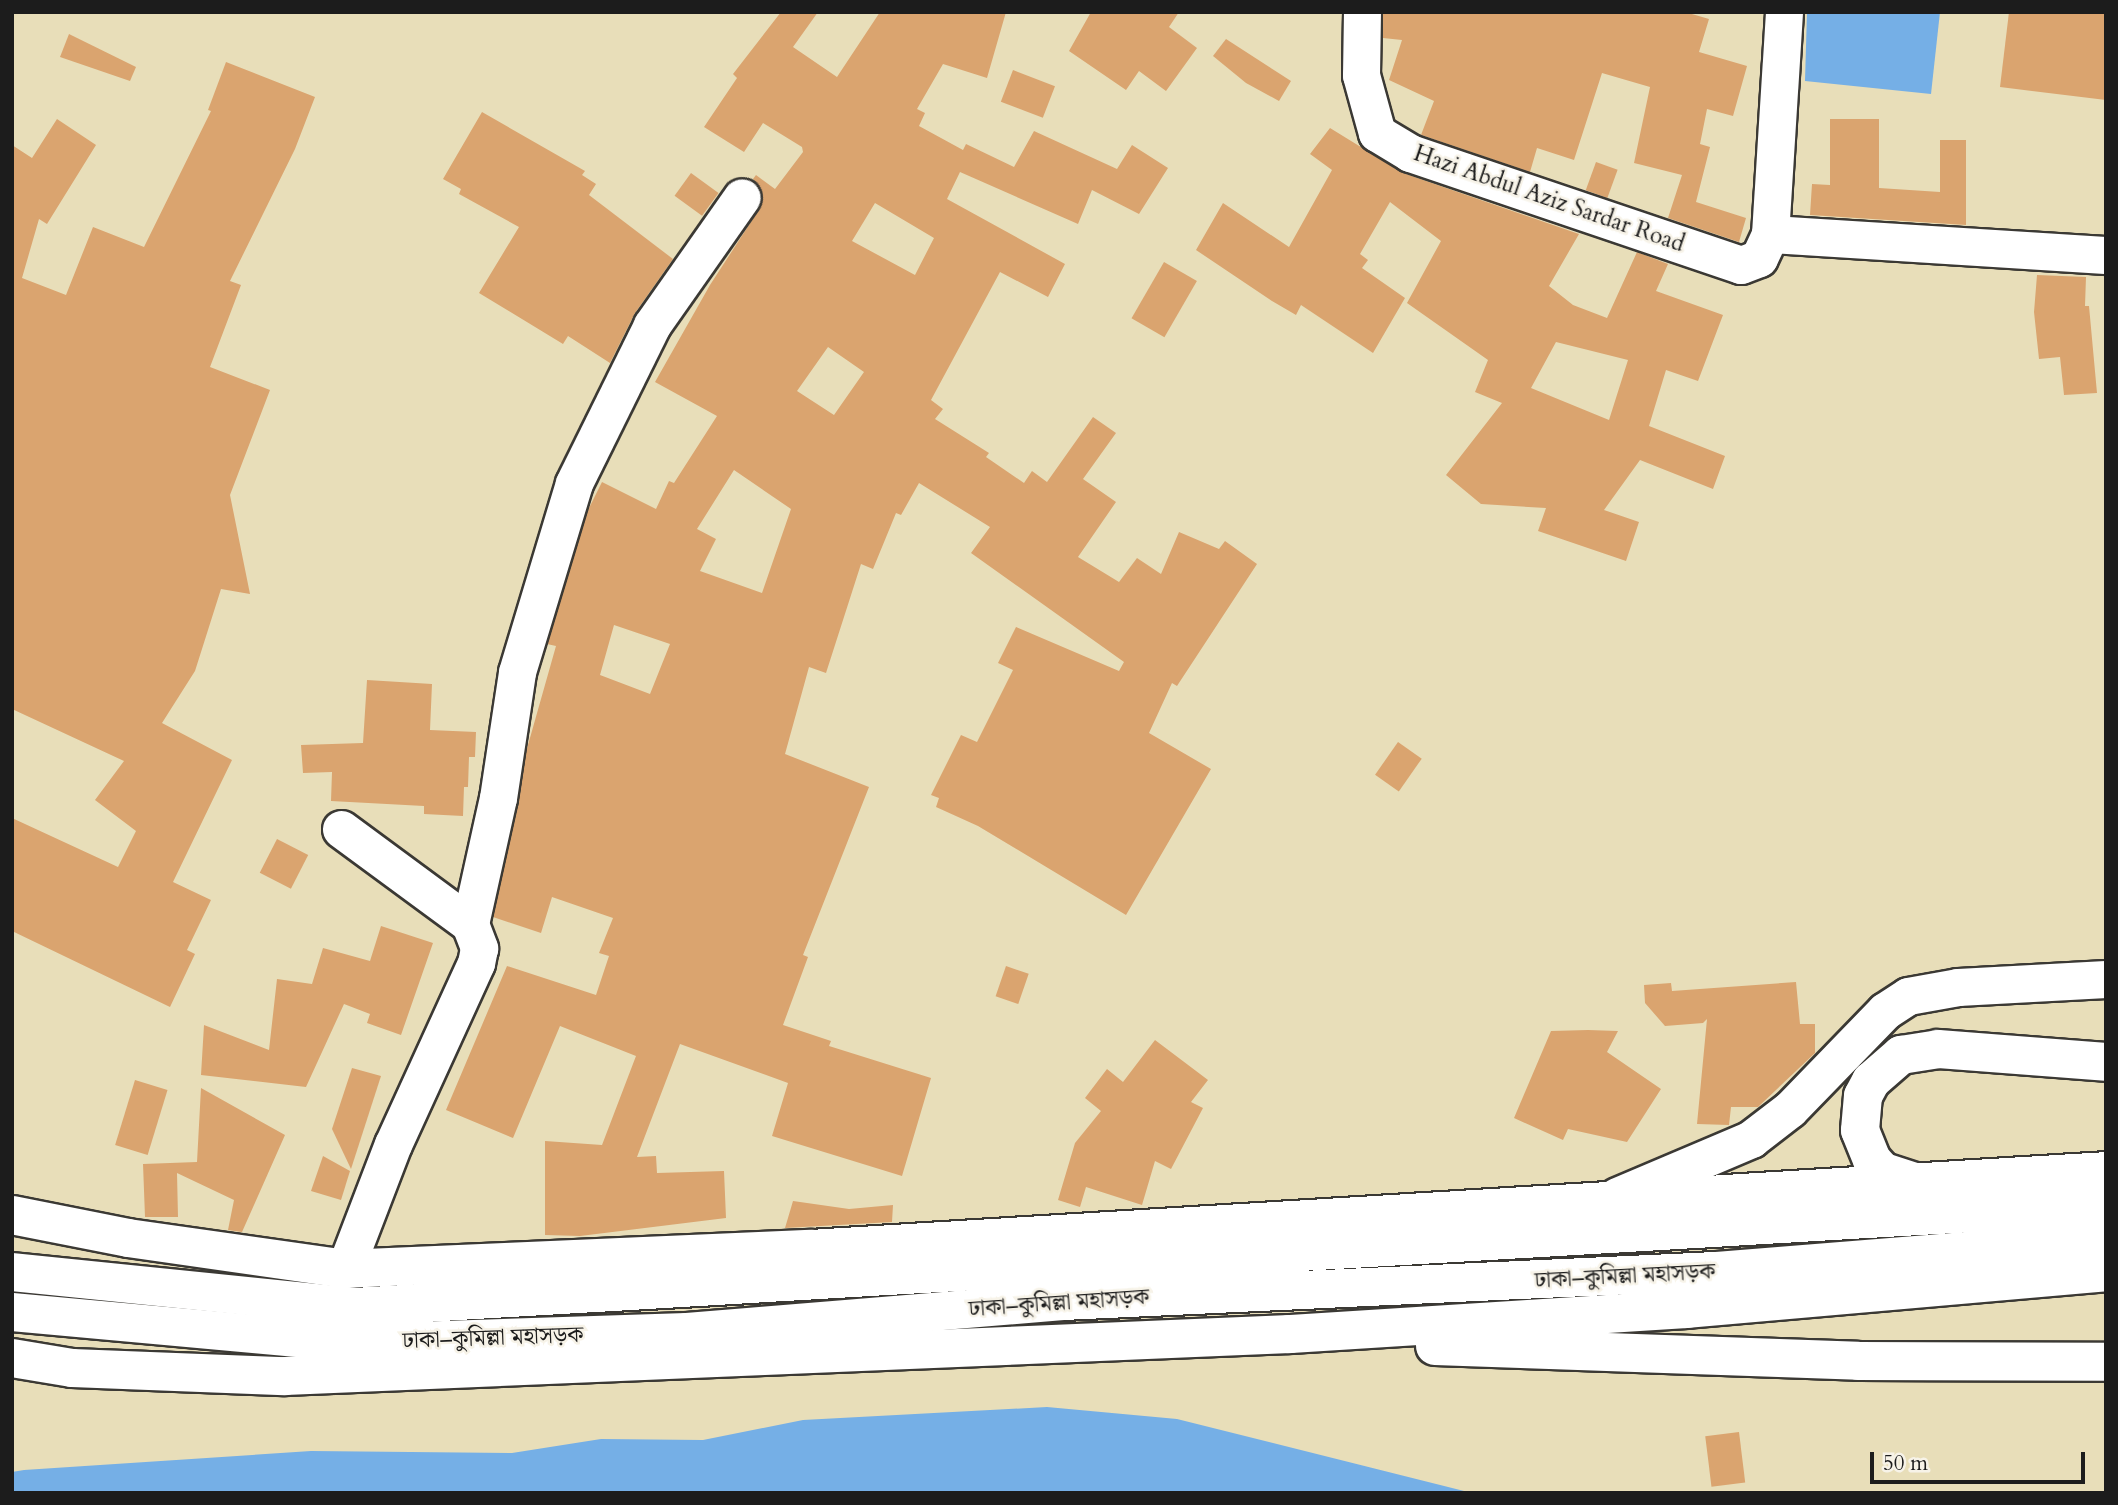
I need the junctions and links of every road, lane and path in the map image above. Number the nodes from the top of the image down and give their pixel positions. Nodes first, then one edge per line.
1 (1362, 12) edge
2 (1784, 12) edge
3 (742, 197) dead end
4 (1765, 246) junction
5 (2106, 255) edge
6 (341, 829) dead end
7 (470, 924) junction
8 (2106, 979) edge
9 (2106, 1062) edge
10 (2106, 1171) edge
11 (1928, 1185) junction
12 (1613, 1198) junction
13 (2106, 1205) edge
14 (12, 1215) edge
15 (2106, 1240) edge
16 (345, 1269) junction
17 (12, 1272) edge
18 (2106, 1272) edge
19 (12, 1312) edge
20 (1290, 1334) junction
21 (12, 1358) edge
22 (2106, 1362) edge

1 - 4 street, Hazi Abdul Aziz Sardar Road
2 - 4 street
3 - 7 street
4 - 5 street, Hazi Abdul Aziz Sardar Road
6 - 7 street
7 - 16 street
8 - 12 street
9 - 11 highway
10 - 11 highway
11 - 12 highway
12 - 16 highway
13 - 17 highway, ঢাকা–কুমিল্লা মহাসড়ক
14 - 16 highway
15 - 19 highway, ঢাকা–কুমিল্লা মহাসড়ক
18 - 20 highway
20 - 21 highway
20 - 22 highway

